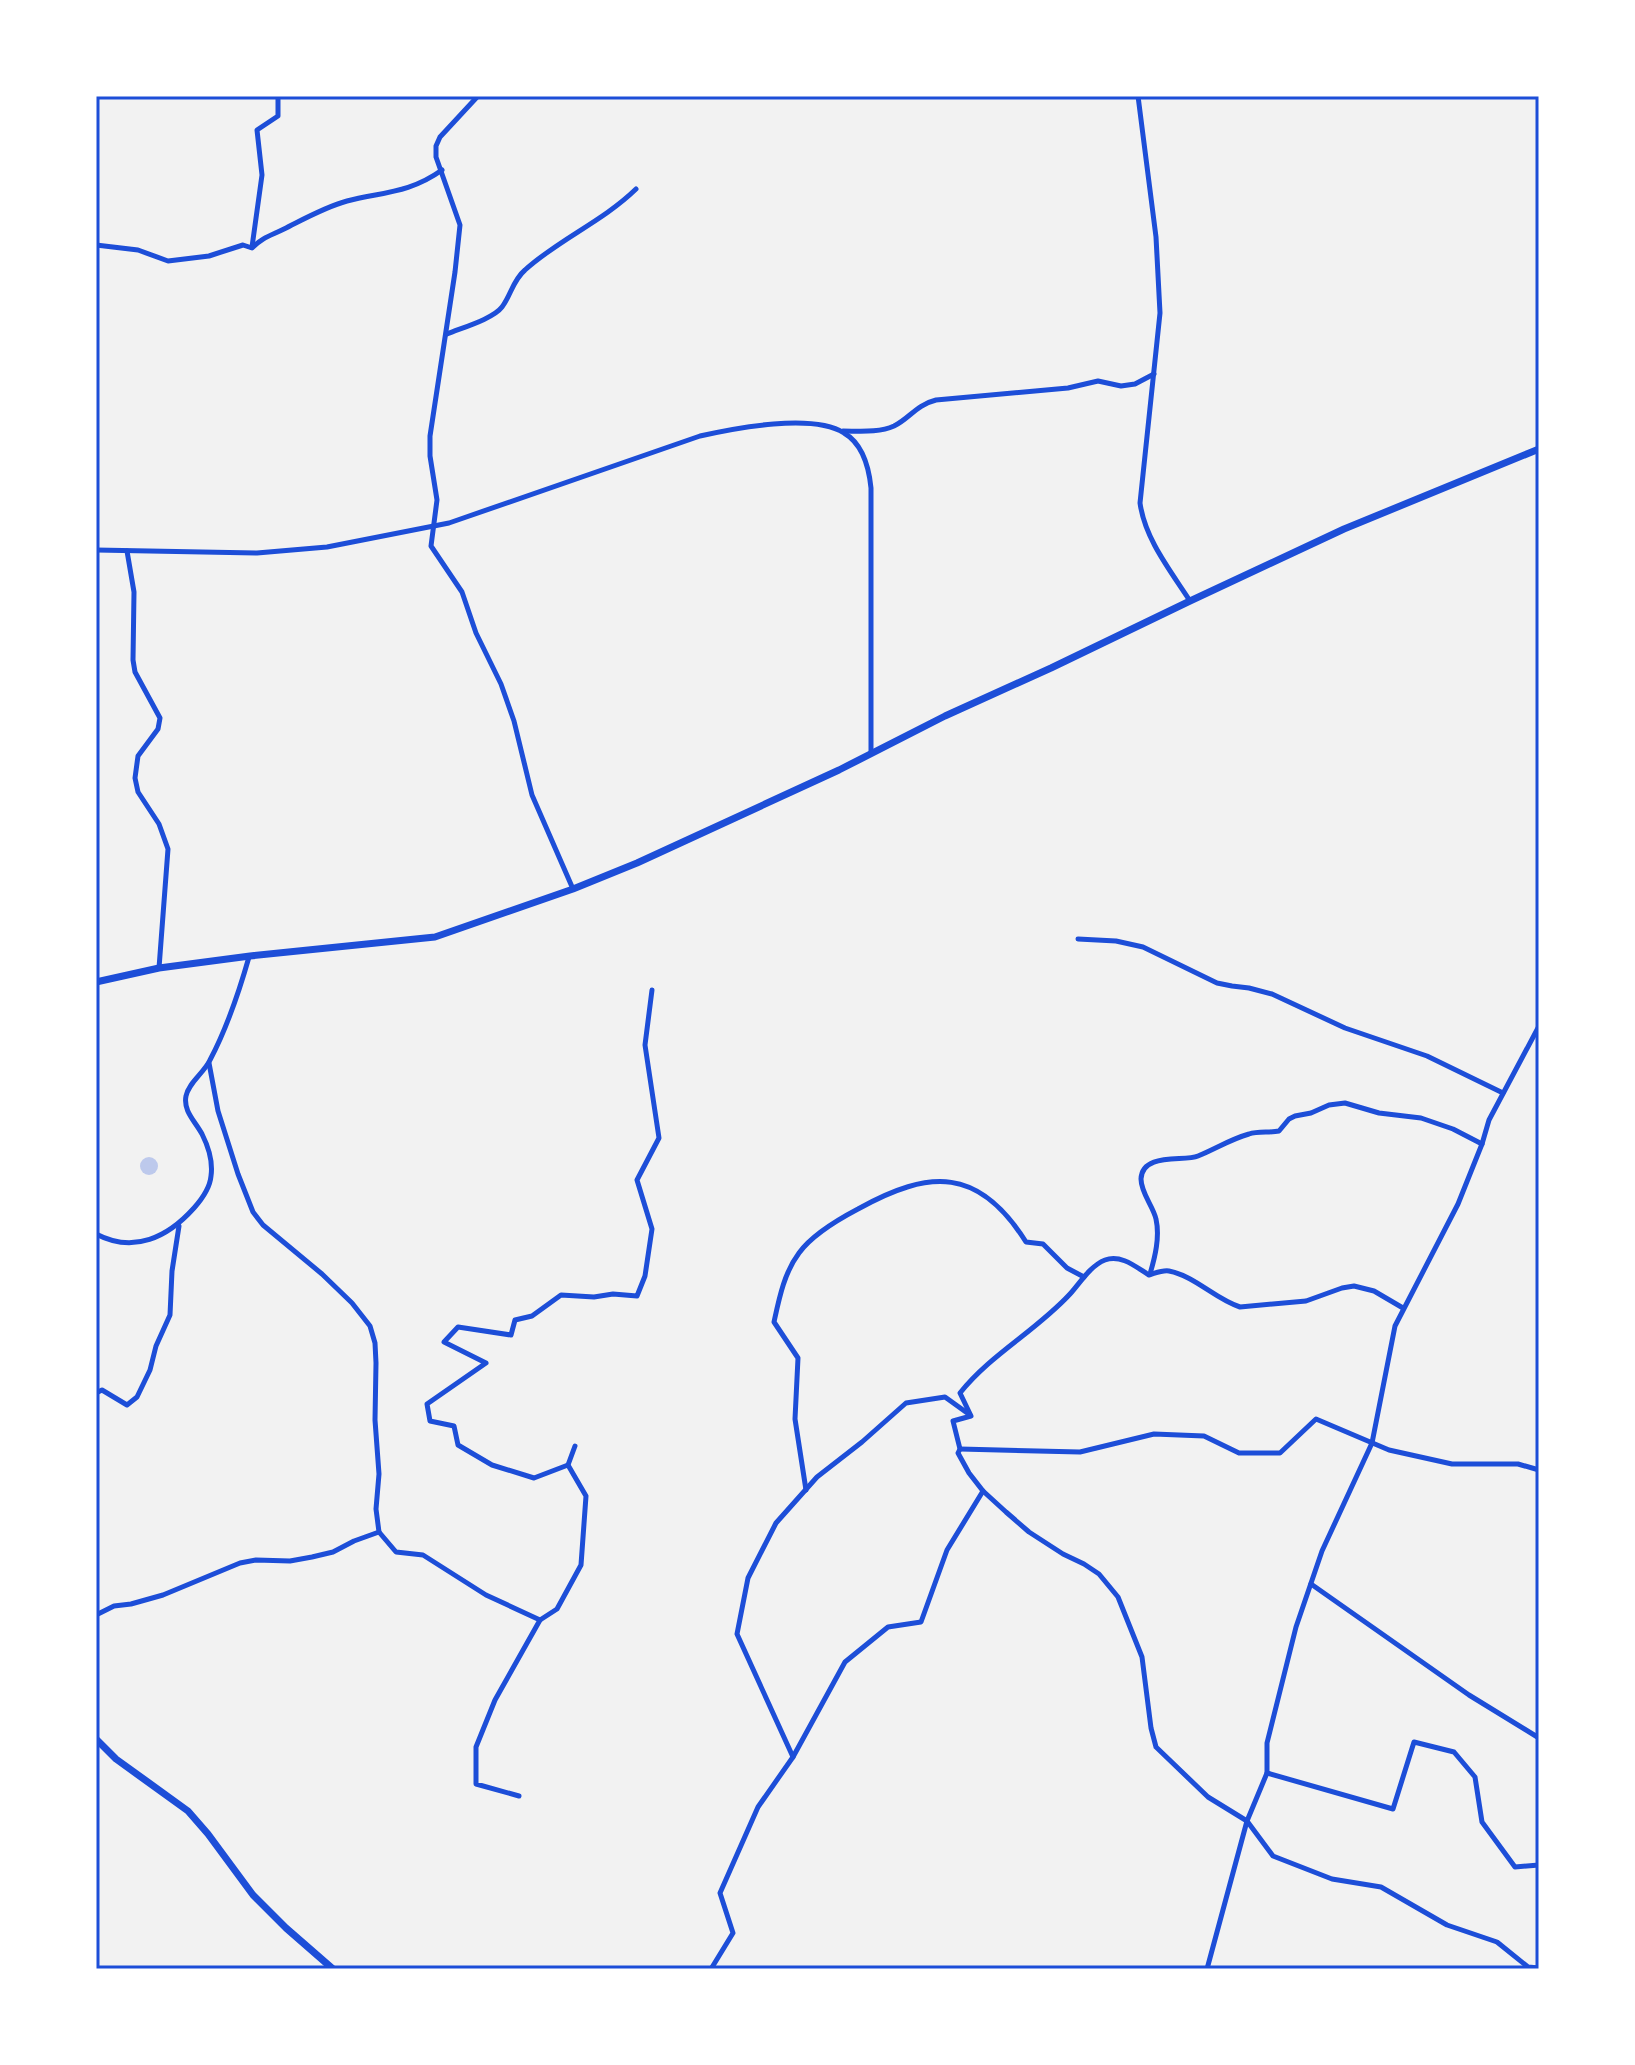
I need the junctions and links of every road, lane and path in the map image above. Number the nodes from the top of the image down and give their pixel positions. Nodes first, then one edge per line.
1 (278, 96) edge
2 (478, 96) edge
3 (1138, 96) edge
4 (442, 170) junction
5 (636, 189) dead end
6 (96, 245) edge
7 (252, 248) junction
8 (446, 334) junction
9 (1154, 374) junction
10 (842, 431) junction
11 (1539, 449) edge
12 (434, 526) junction
13 (96, 550) edge
14 (127, 551) junction
15 (1190, 601) junction
16 (871, 753) junction
17 (573, 889) junction
18 (1078, 939) dead end
19 (250, 956) junction
20 (159, 968) junction
21 (96, 982) edge
22 (652, 990) dead end
23 (1539, 1026) edge
24 (209, 1063) junction
25 (1503, 1093) junction
26 (1482, 1144) junction
27 (179, 1225) junction
28 (96, 1234) edge
29 (1149, 1275) junction
30 (1084, 1277) junction
31 (1403, 1308) junction
32 (96, 1393) edge
33 (971, 1416) junction
34 (1372, 1443) junction
35 (575, 1446) dead end
36 (960, 1449) junction
37 (568, 1465) junction
38 (1539, 1470) edge
39 (806, 1490) junction
40 (983, 1491) junction
41 (379, 1532) junction
42 (1311, 1584) junction
43 (96, 1615) edge
44 (540, 1620) junction
45 (1539, 1738) edge
46 (96, 1739) edge
47 (793, 1757) junction
48 (1267, 1773) junction
49 (519, 1796) dead end
50 (1247, 1821) junction
51 (1539, 1865) edge
52 (1539, 1968) edge
53 (333, 1969) edge
54 (711, 1969) edge
55 (1207, 1969) edge

1 - 7 street
2 - 4 street
3 - 9 street
4 - 7 street
4 - 8 street
5 - 8 street
6 - 7 street
8 - 12 street
9 - 10 street
9 - 15 street
10 - 12 street
10 - 16 street
11 - 15 main road
12 - 14 street
12 - 17 street
13 - 14 street
14 - 20 street
15 - 16 main road
16 - 17 main road
17 - 19 main road
18 - 25 street
19 - 20 main road
19 - 24 street
20 - 21 main road
22 - 37 street
23 - 25 street
24 - 27 street
24 - 41 street
25 - 26 street
26 - 29 street
26 - 31 street
27 - 28 street
27 - 32 street
29 - 30 street
29 - 31 street
30 - 33 street
30 - 39 street
31 - 34 street
33 - 36 street
33 - 39 street
34 - 36 street
34 - 38 street
34 - 42 street
35 - 37 street
36 - 40 street
37 - 44 street
39 - 47 street
40 - 47 street
40 - 50 street
41 - 43 street
41 - 44 street
42 - 45 street
42 - 48 street
44 - 49 street
46 - 53 main road
47 - 54 street
48 - 50 street
48 - 51 street
50 - 52 street
50 - 55 street

